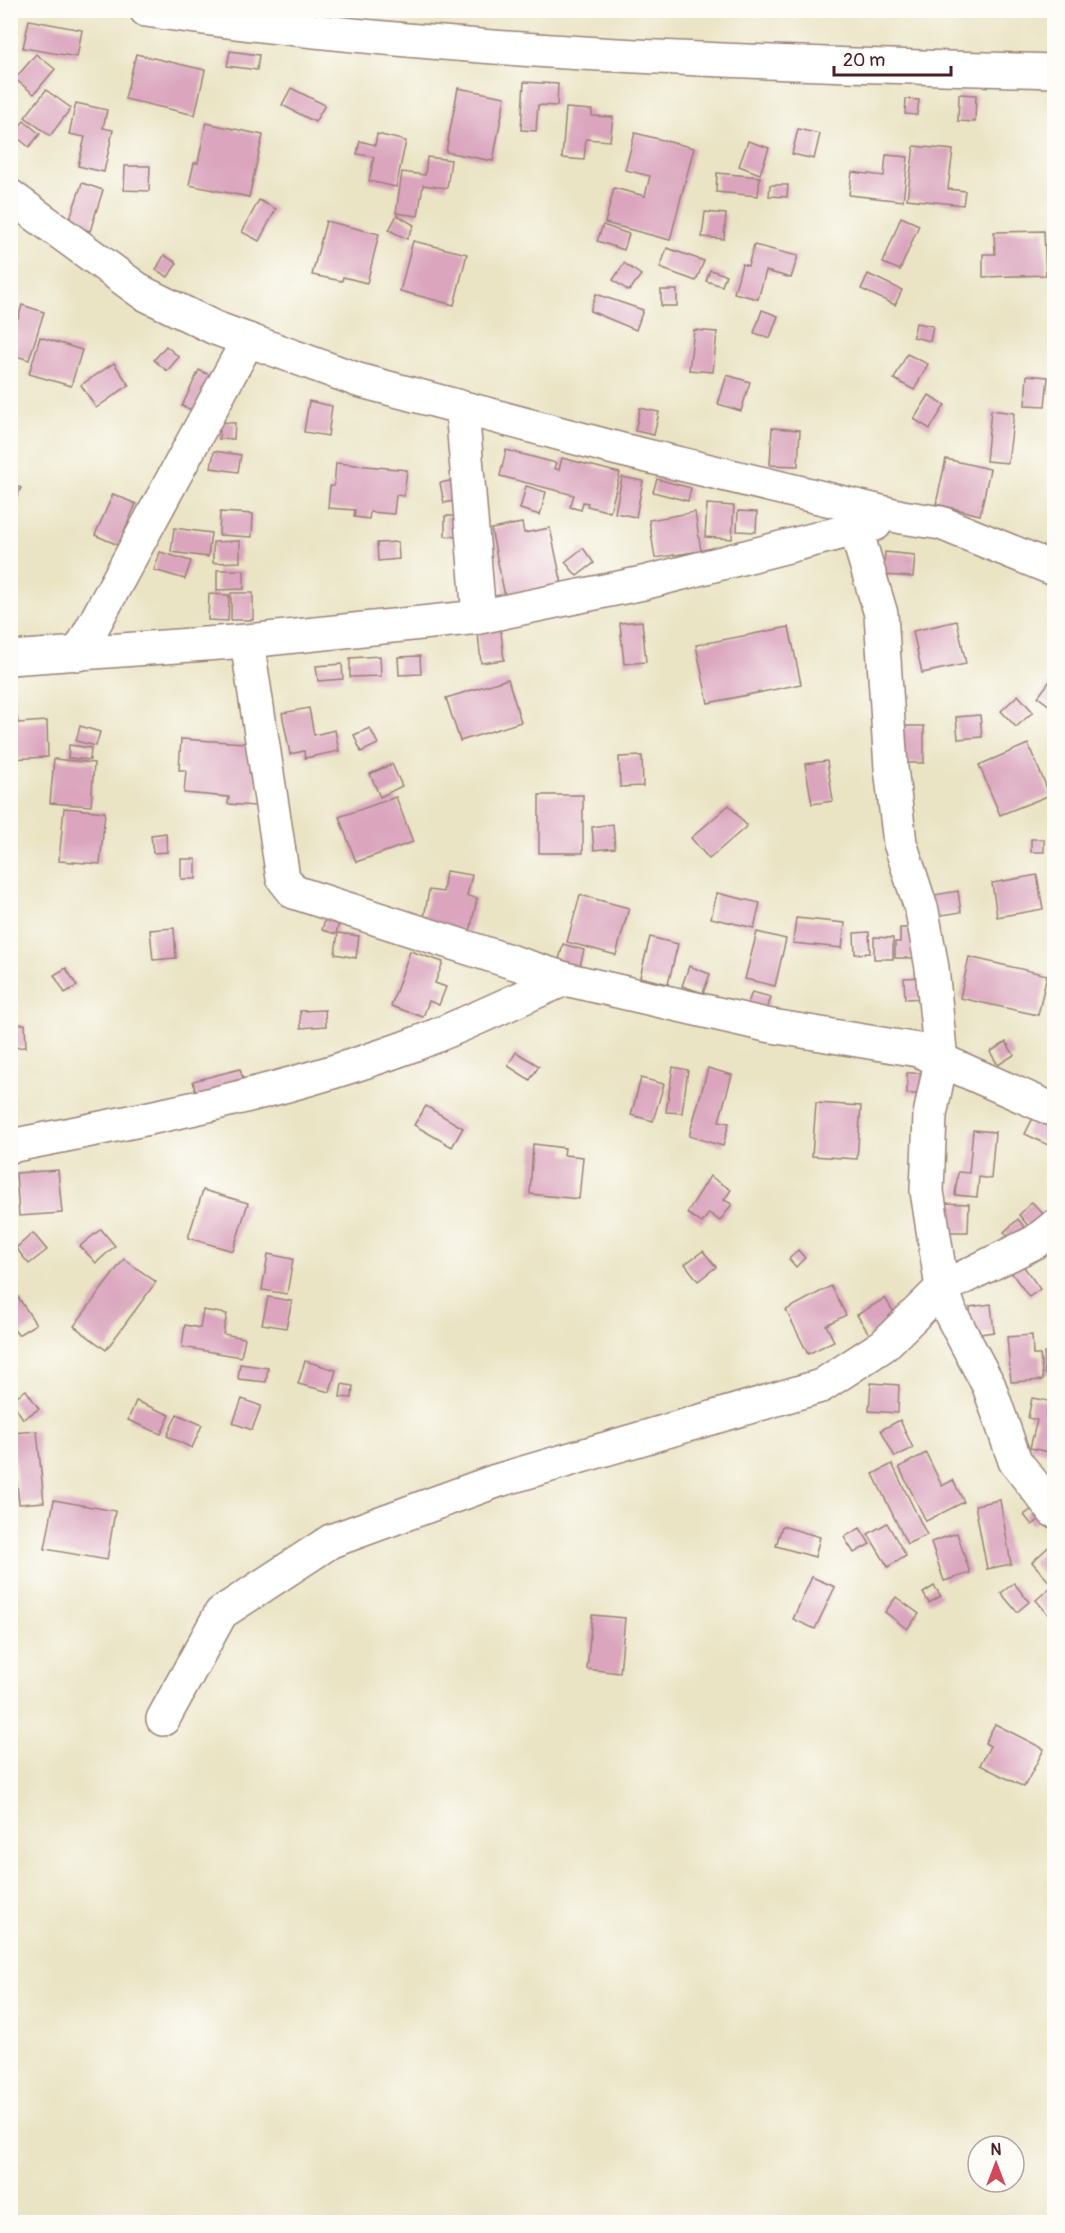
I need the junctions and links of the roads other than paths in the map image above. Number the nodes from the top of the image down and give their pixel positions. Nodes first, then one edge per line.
1 (146, 10) edge
2 (1054, 71) edge
3 (10, 196) edge
4 (248, 340) junction
5 (462, 408) junction
6 (902, 517) junction
7 (856, 530) junction
8 (1054, 569) edge
9 (479, 617) junction
10 (247, 641) junction
11 (78, 654) junction
12 (10, 658) edge
13 (565, 979) junction
14 (941, 1060) junction
15 (1054, 1110) edge
16 (10, 1146) edge
17 (1054, 1227) edge
18 (942, 1288) junction
19 (1054, 1511) edge
20 (163, 1719) dead end

1 - 2 street
3 - 4 street
4 - 5 street
4 - 11 street
5 - 6 street
5 - 9 street
6 - 7 street
6 - 8 street
7 - 9 street
7 - 14 street
9 - 10 street
10 - 11 street
10 - 13 street
11 - 12 street
13 - 14 street
13 - 16 street
14 - 15 street
14 - 18 street
17 - 18 street
18 - 19 street
18 - 20 street

